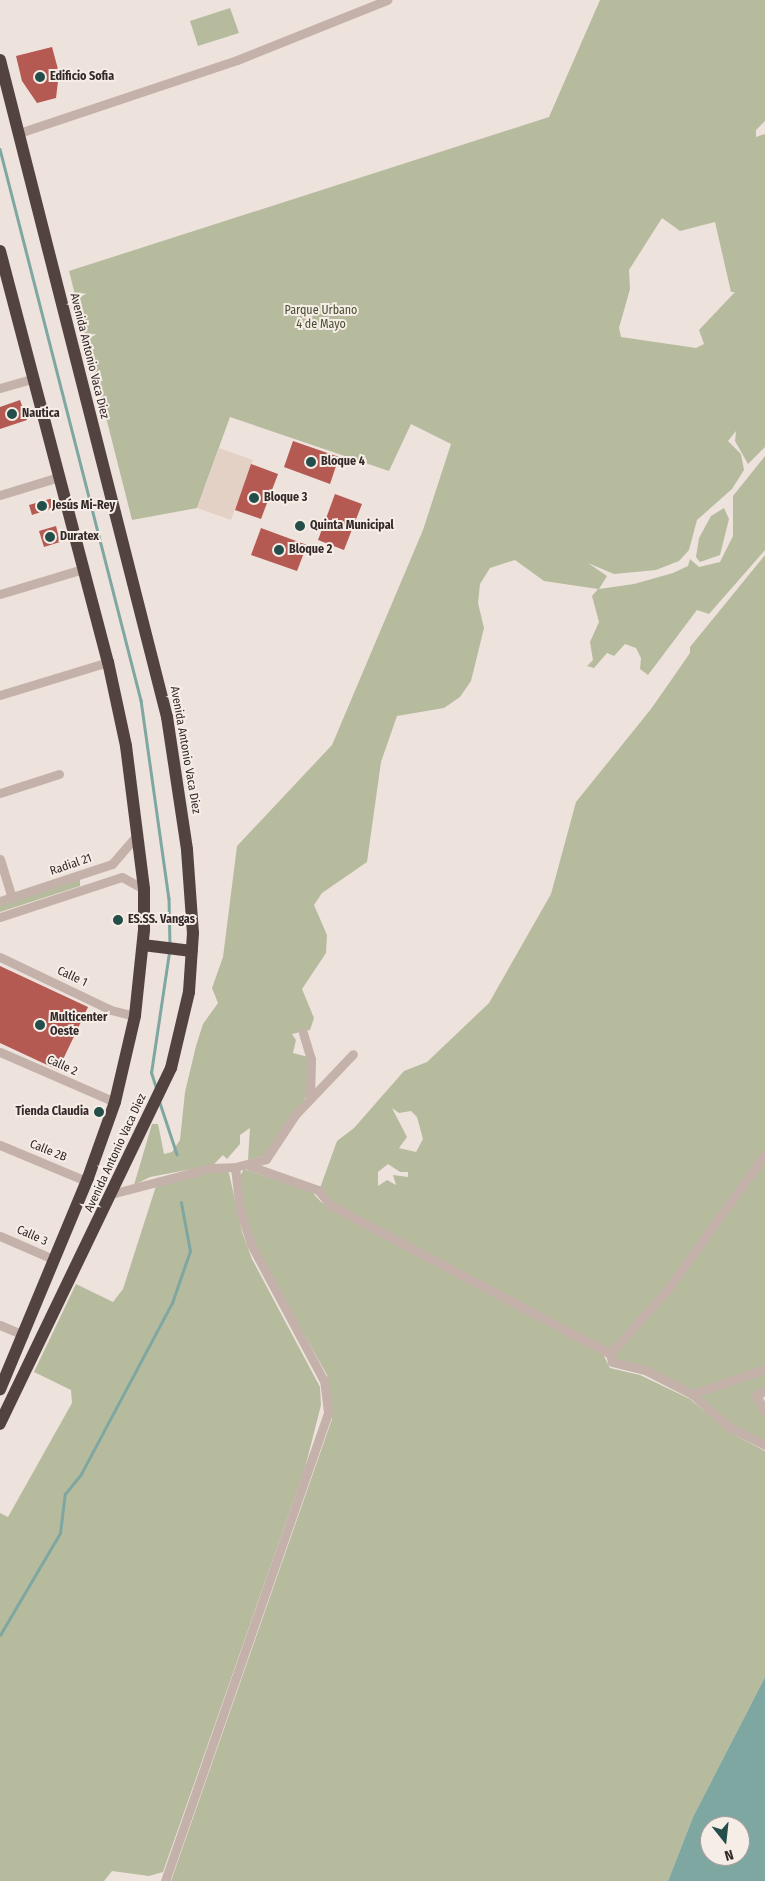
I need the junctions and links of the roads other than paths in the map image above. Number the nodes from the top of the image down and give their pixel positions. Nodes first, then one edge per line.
1 (387, 0) edge
2 (0, 60) edge
3 (19, 133) junction
4 (0, 251) edge
5 (34, 378) junction
6 (0, 388) edge
7 (59, 477) junction
8 (0, 495) edge
9 (83, 569) junction
10 (0, 594) edge
11 (108, 662) junction
12 (0, 695) edge
13 (59, 774) dead end
14 (0, 793) edge
15 (138, 834) junction
16 (0, 859) edge
17 (87, 873) junction
18 (91, 886) junction
19 (144, 889) junction
20 (12, 898) junction
21 (0, 901) edge
22 (0, 917) edge
23 (149, 946) junction
24 (188, 950) junction
25 (0, 957) edge
26 (135, 1016) junction
27 (303, 1033) dead end
28 (0, 1052) edge
29 (353, 1054) dead end
30 (310, 1099) junction
31 (114, 1102) junction
32 (0, 1145) edge
33 (765, 1154) edge
34 (250, 1166) junction
35 (235, 1167) junction
36 (86, 1181) junction
37 (112, 1194) junction
38 (0, 1236) edge
39 (53, 1259) junction
40 (0, 1326) edge
41 (24, 1335) junction
42 (610, 1354) junction
43 (765, 1368) edge
44 (0, 1389) edge
45 (765, 1391) edge
46 (692, 1394) junction
47 (765, 1411) edge
48 (0, 1424) edge
49 (765, 1445) edge
50 (165, 1881) edge

1 - 3 street
2 - 3 highway, Avenida Antonio Vaca Diez
3 - 24 highway, Avenida Antonio Vaca Diez
4 - 5 highway, Avenida Antonio Vaca Diez
5 - 6 street
5 - 7 highway, Avenida Antonio Vaca Diez
7 - 8 street
7 - 9 highway, Avenida Antonio Vaca Diez
9 - 10 street
9 - 11 highway, Avenida Antonio Vaca Diez
11 - 12 street
11 - 15 highway, Avenida Antonio Vaca Diez
13 - 14 street
15 - 17 street, Radial 21
15 - 19 highway, Avenida Antonio Vaca Diez
16 - 20 street
17 - 18 street
17 - 20 street, Radial 21
18 - 19 street
18 - 22 street
19 - 23 highway, Avenida Antonio Vaca Diez
20 - 21 street, Radial 21
23 - 24 highway
23 - 26 highway, Avenida Antonio Vaca Diez
24 - 37 highway, Avenida Antonio Vaca Diez
25 - 26 street, Calle 1
26 - 31 highway, Avenida Antonio Vaca Diez
27 - 30 street
28 - 31 street, Calle 2
29 - 30 street
30 - 34 street
31 - 36 highway, Avenida Antonio Vaca Diez
32 - 36 street, Calle 2B
33 - 42 street
34 - 35 street
34 - 42 street
35 - 37 street
35 - 50 street
36 - 39 highway, Avenida Antonio Vaca Diez
37 - 48 highway, Avenida Antonio Vaca Diez
38 - 39 street, Calle 3
39 - 41 highway, Avenida Antonio Vaca Diez
40 - 41 street
41 - 44 highway, Avenida Antonio Vaca Diez
42 - 46 street
43 - 46 street
45 - 47 street
46 - 49 street

